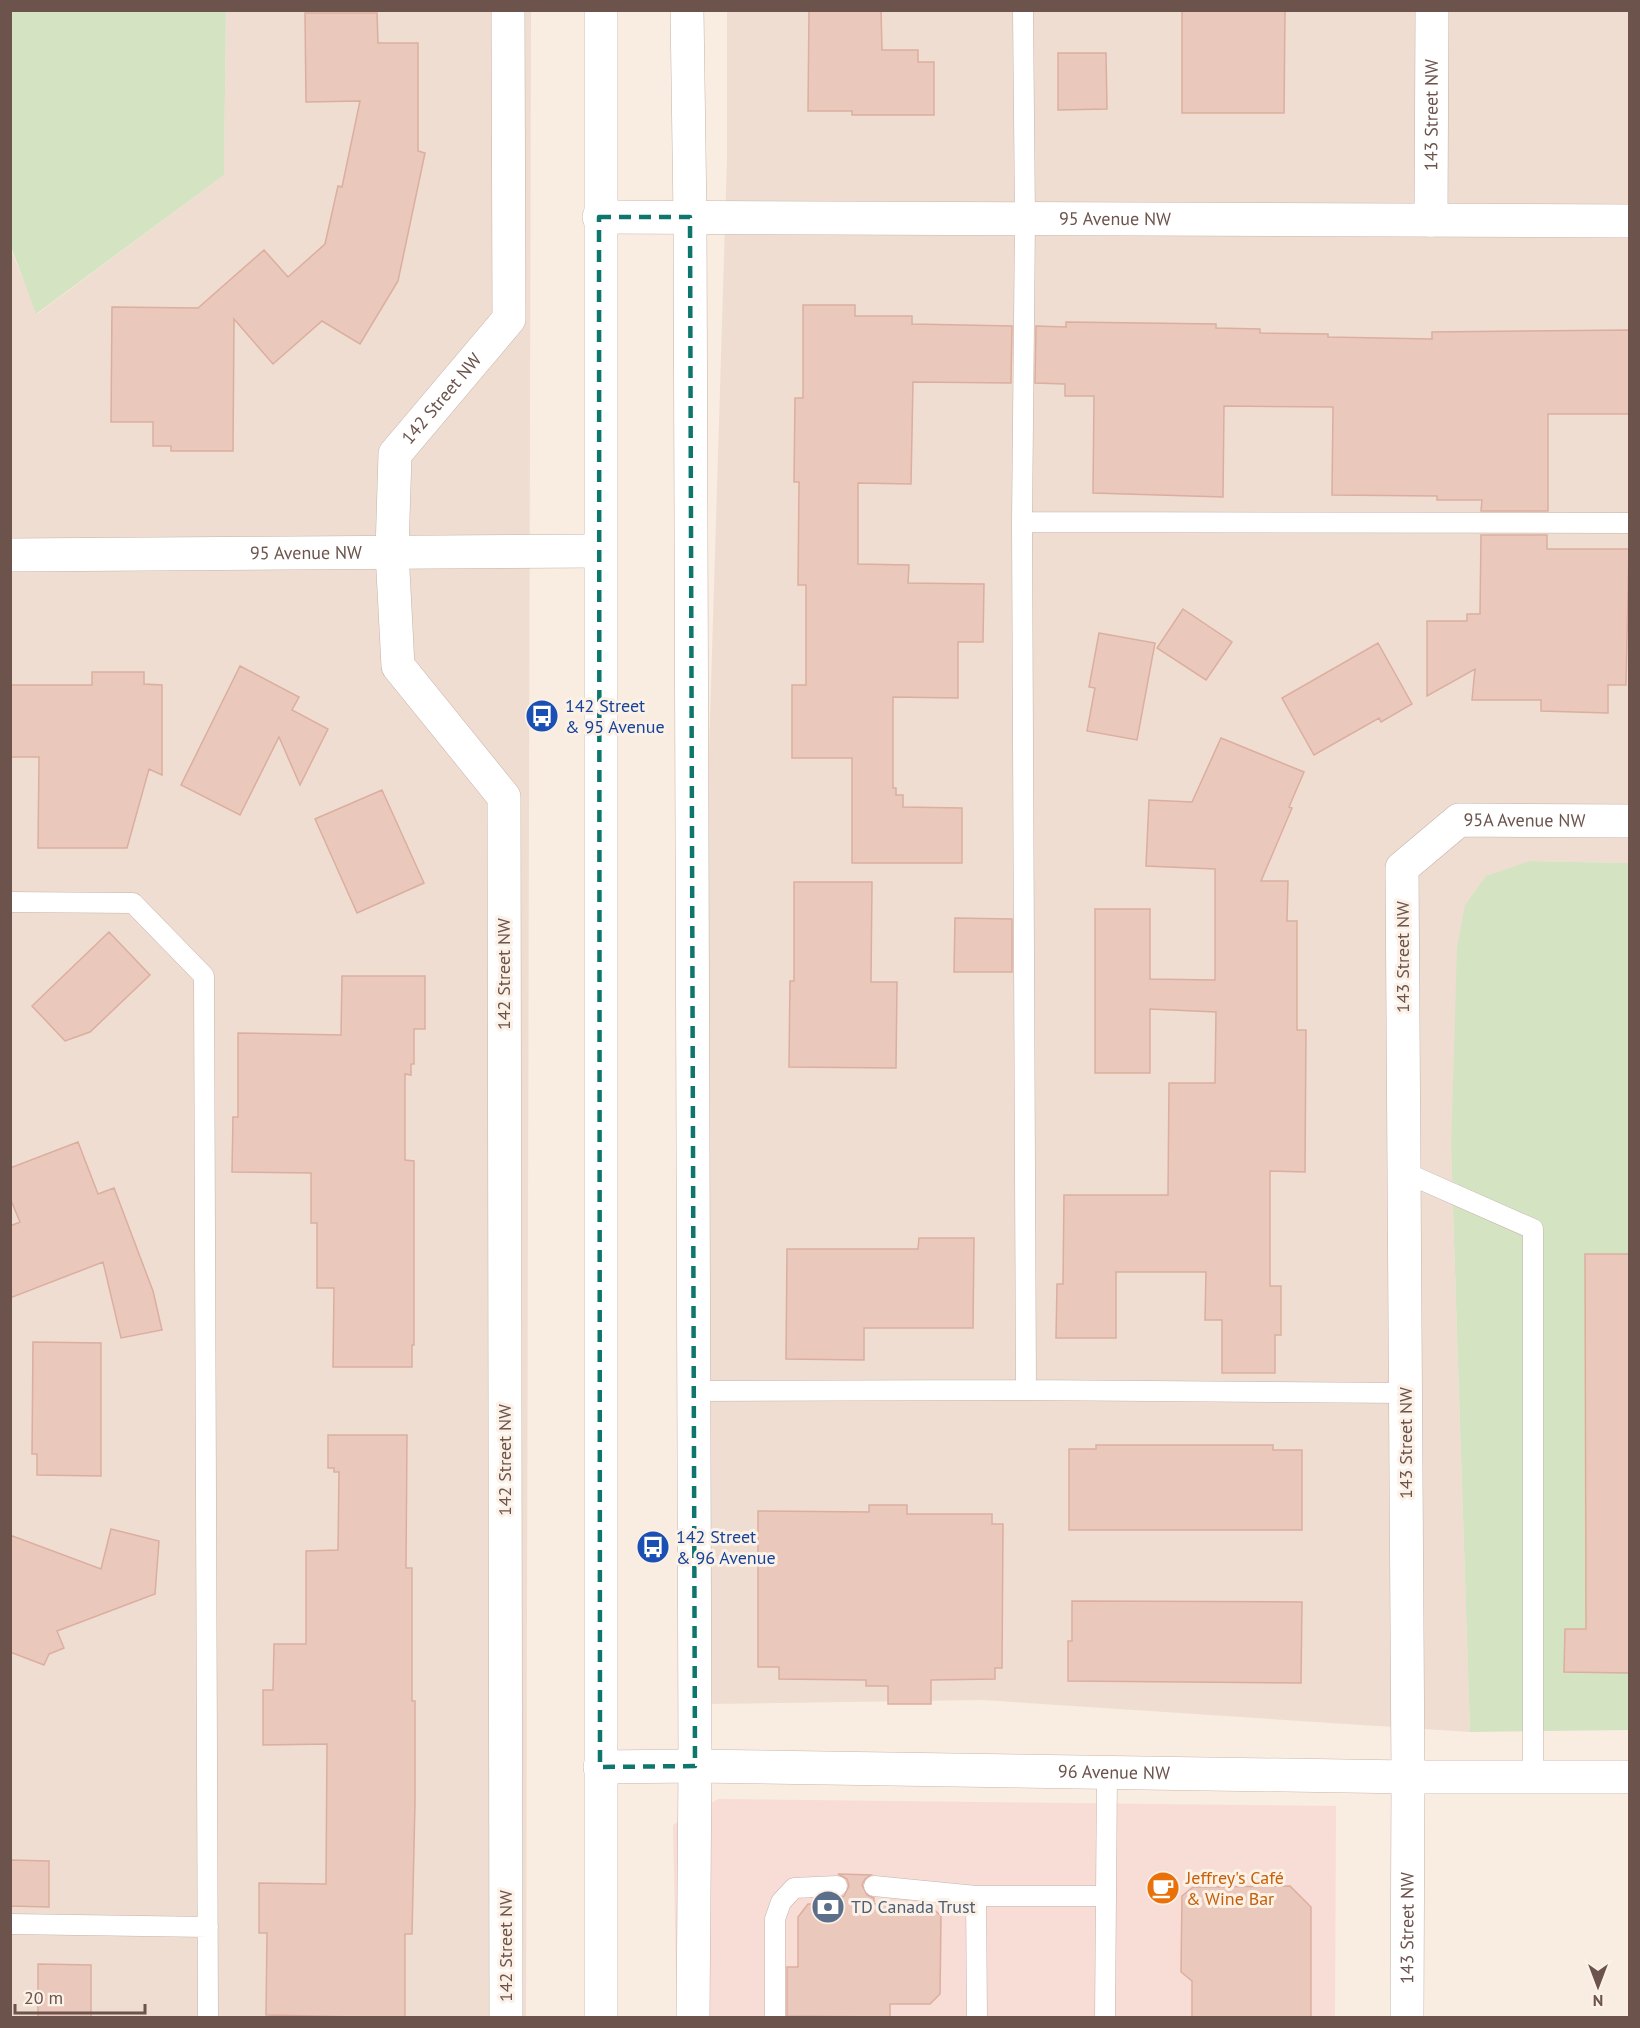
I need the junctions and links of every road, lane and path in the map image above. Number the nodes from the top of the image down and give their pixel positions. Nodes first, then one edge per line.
1 (508, 10) edge
2 (601, 10) edge
3 (687, 10) edge
4 (1023, 10) edge
5 (1432, 10) edge
6 (599, 217) junction
7 (690, 217) junction
8 (1025, 220) junction
9 (1431, 220) junction
10 (1629, 221) edge
11 (1022, 522) junction
12 (1629, 523) edge
13 (600, 550) junction
14 (392, 552) junction
15 (10, 555) edge
16 (1629, 821) edge
17 (1402, 868) joint
18 (10, 902) edge
19 (1404, 1172) junction
20 (1026, 1390) junction
21 (693, 1391) junction
22 (1405, 1394) junction
23 (695, 1766) junction
24 (600, 1767) junction
25 (1107, 1773) junction
26 (1408, 1777) junction
27 (1629, 1777) edge
28 (1533, 1778) junction
29 (837, 1886) dead end
30 (874, 1886) dead end
31 (976, 1896) junction
32 (1106, 1896) junction
33 (10, 1924) edge
34 (208, 1927) junction
35 (208, 2018) edge
36 (506, 2018) edge
37 (601, 2018) edge
38 (693, 2018) edge
39 (775, 2018) edge
40 (977, 2018) edge
41 (1105, 2018) edge
42 (1407, 2018) edge

1 - 14 street, 142 Street NW
2 - 6 street
3 - 7 street
4 - 8 lane
5 - 9 street, 143 Street NW
6 - 7 street, 95 Avenue NW
6 - 13 street
7 - 8 street, 95 Avenue NW
7 - 21 street
8 - 9 street, 95 Avenue NW
8 - 11 lane
9 - 10 street, 95 Avenue NW
11 - 12 lane
11 - 20 lane
13 - 14 street, 95 Avenue NW
13 - 24 street
14 - 15 street, 95 Avenue NW
14 - 36 street, 142 Street NW
16 - 17 street, 95A Avenue NW
17 - 19 street, 143 Street NW
18 - 34 lane
19 - 22 street, 143 Street NW
19 - 28 lane
20 - 21 lane
20 - 22 lane
21 - 23 street
22 - 26 street, 143 Street NW
23 - 24 street, 96 Avenue NW
23 - 25 street, 96 Avenue NW
23 - 38 street
24 - 37 street
25 - 26 street, 96 Avenue NW
25 - 32 lane
26 - 28 street, 96 Avenue NW
26 - 42 street, 143 Street NW
27 - 28 street, 96 Avenue NW
29 - 39 lane
30 - 31 lane
31 - 32 lane
31 - 40 lane
32 - 41 lane
33 - 34 lane
34 - 35 lane

